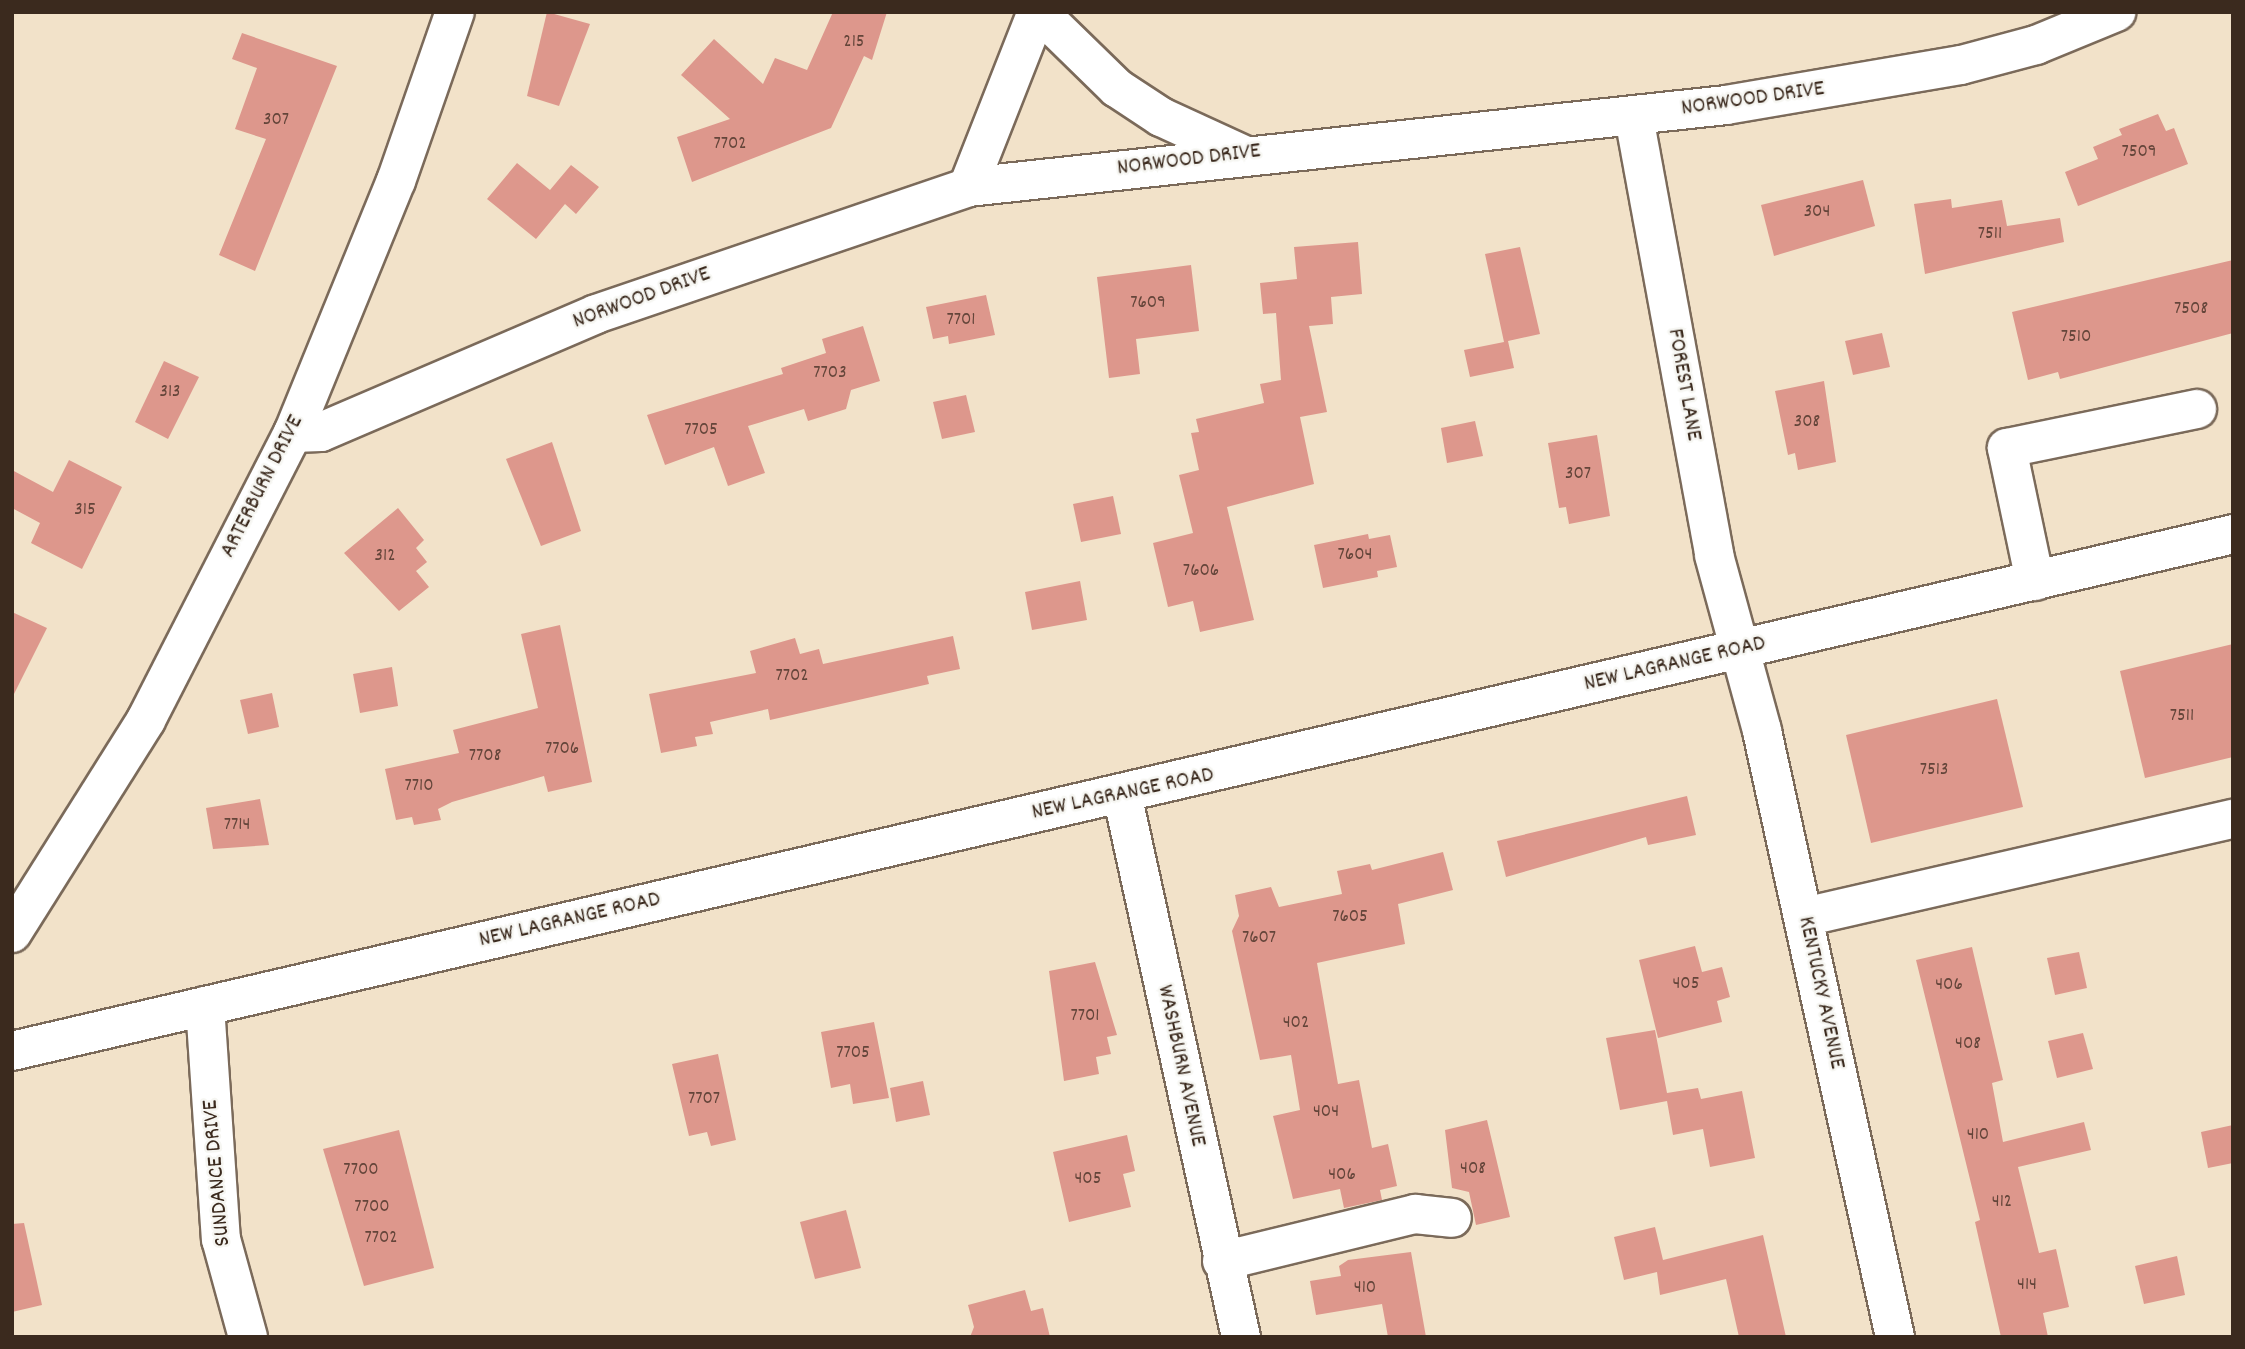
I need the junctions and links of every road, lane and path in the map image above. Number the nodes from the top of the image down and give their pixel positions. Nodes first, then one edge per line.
1 (455, 12) edge
2 (1038, 12) edge
3 (2116, 12) edge
4 (1634, 117) junction
5 (1242, 154) junction
6 (968, 187) junction
7 (2197, 409) dead end
8 (293, 433) junction
9 (2233, 534) edge
10 (2035, 581) junction
11 (1739, 651) junction
12 (1122, 794) junction
13 (2233, 819) edge
14 (1804, 917) junction
15 (12, 933) edge
16 (205, 1006) junction
17 (12, 1051) edge
18 (1452, 1218) dead end
19 (1222, 1261) junction
20 (248, 1337) edge
21 (1239, 1337) edge
22 (1895, 1337) edge

1 - 8 street, ARTERBURN DRIVE
2 - 5 street
2 - 6 street
3 - 4 street, NORWOOD DRIVE
4 - 5 street, NORWOOD DRIVE
4 - 11 street, FOREST LANE
5 - 6 street, NORWOOD DRIVE
6 - 8 street, NORWOOD DRIVE
7 - 10 street
8 - 15 street, ARTERBURN DRIVE
9 - 10 street, NEW LAGRANGE ROAD
10 - 11 street, NEW LAGRANGE ROAD
11 - 12 street, NEW LAGRANGE ROAD
11 - 14 street, KENTUCKY AVENUE
12 - 16 street, NEW LAGRANGE ROAD
12 - 19 street, WASHBURN AVENUE
13 - 14 street
14 - 22 street, KENTUCKY AVENUE
16 - 17 street, NEW LAGRANGE ROAD
16 - 20 street, SUNDANCE DRIVE
18 - 19 street
19 - 21 street, WASHBURN AVENUE

